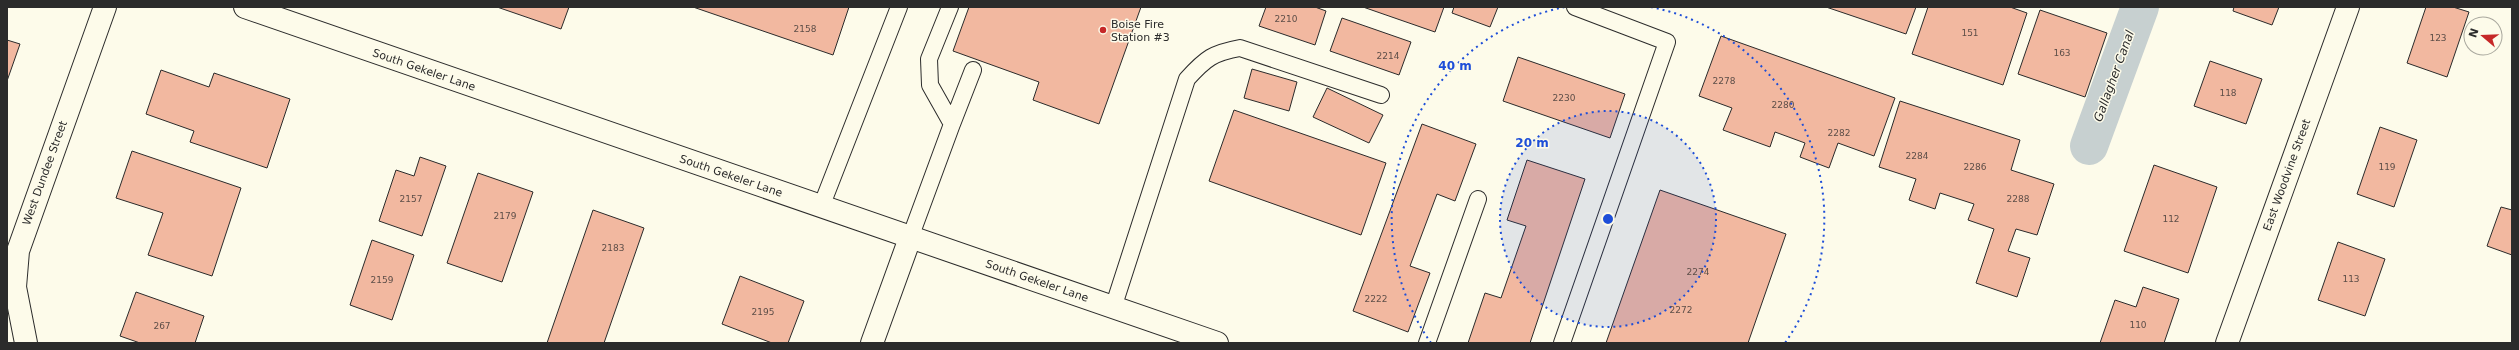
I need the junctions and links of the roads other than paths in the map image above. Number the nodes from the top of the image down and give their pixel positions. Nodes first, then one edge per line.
1 (105, 7) edge
2 (245, 7) edge
3 (899, 7) edge
4 (950, 7) edge
5 (1574, 7) edge
6 (2348, 7) edge
7 (973, 70) dead end
8 (1381, 95) dead end
9 (952, 124) junction
10 (1478, 199) dead end
11 (821, 207) junction
12 (910, 238) junction
13 (1113, 308) junction
14 (26, 343) edge
15 (872, 343) edge
16 (1217, 343) edge
17 (1427, 343) edge
18 (1562, 343) edge
19 (2227, 343) edge

1 - 14 street, West Dundee Street
2 - 11 street, South Gekeler Lane
3 - 11 lane
4 - 9 lane
5 - 18 lane
6 - 19 street, East Woodvine Street
7 - 9 lane
8 - 13 lane
9 - 12 lane
10 - 17 lane
11 - 12 street, South Gekeler Lane
12 - 13 street, South Gekeler Lane
12 - 15 street
13 - 16 street, South Gekeler Lane

